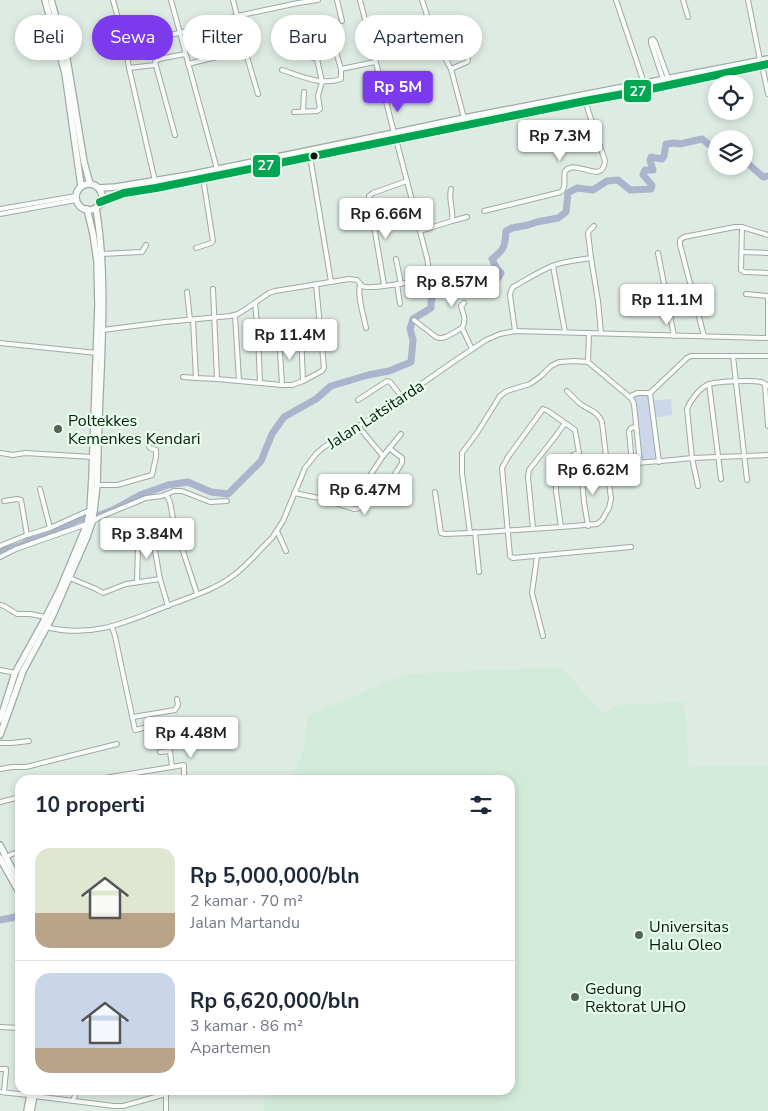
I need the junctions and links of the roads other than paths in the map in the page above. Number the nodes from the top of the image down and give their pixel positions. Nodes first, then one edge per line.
1 (46, 0) edge
2 (51, 0) edge
3 (113, 0) edge
4 (171, 0) edge
5 (233, 0) edge
6 (318, 0) edge
7 (337, 0) edge
8 (360, 0) edge
9 (422, 0) edge
10 (616, 0) edge
11 (683, 0) edge
12 (748, 0) edge
13 (297, 2) edge
14 (51, 15) edge
15 (54, 15) edge
16 (117, 15) edge
17 (237, 15) edge
18 (241, 15) edge
19 (341, 15) edge
20 (427, 15) edge
21 (688, 18) dead end
22 (183, 32) edge
23 (180, 33) junction
24 (173, 34) edge
25 (183, 46) edge
26 (183, 54) edge
27 (768, 59) edge
28 (62, 60) edge
29 (66, 60) edge
30 (128, 60) edge
31 (187, 60) edge
32 (204, 60) edge
33 (248, 60) edge
34 (318, 60) edge
35 (338, 60) edge
36 (446, 60) edge
37 (468, 60) edge
38 (375, 62) junction
39 (763, 63) edge
40 (188, 64) junction
41 (155, 65) junction
42 (129, 68) junction
43 (735, 68) junction
44 (341, 69) junction
45 (451, 69) junction
46 (282, 70) dead end
47 (665, 78) junction
48 (322, 82) junction
49 (644, 83) junction
50 (304, 92) dead end
51 (258, 94) dead end
52 (768, 94) edge
53 (585, 101) junction
54 (303, 111) junction
55 (294, 112) dead end
56 (464, 118) junction
57 (432, 128) junction
58 (175, 135) dead end
59 (395, 136) junction
60 (310, 156) junction
61 (271, 161) junction
62 (217, 169) junction
63 (203, 178) junction
64 (155, 181) junction
65 (407, 181) junction
66 (90, 184) junction
67 (81, 186) junction
68 (99, 188) junction
69 (451, 189) dead end
70 (76, 198) junction
71 (100, 202) junction
72 (96, 208) junction
73 (0, 209) edge
74 (87, 210) junction
75 (484, 211) dead end
76 (0, 214) edge
77 (467, 217) dead end
78 (452, 221) junction
79 (594, 226) dead end
80 (742, 227) junction
81 (420, 231) junction
82 (768, 235) edge
83 (146, 245) dead end
84 (196, 248) dead end
85 (742, 252) junction
86 (658, 253) dead end
87 (768, 253) edge
88 (101, 254) junction
89 (591, 258) junction
90 (396, 259) dead end
91 (553, 266) junction
92 (768, 273) edge
93 (331, 282) junction
94 (316, 284) junction
95 (399, 284) junction
96 (360, 285) junction
97 (384, 285) junction
98 (213, 289) dead end
99 (100, 292) junction
100 (187, 292) dead end
101 (746, 294) dead end
102 (255, 303) junction
103 (464, 303) dead end
104 (400, 304) dead end
105 (235, 315) junction
106 (214, 318) junction
107 (192, 320) junction
108 (414, 320) dead end
109 (321, 328) junction
110 (366, 328) dead end
111 (462, 328) junction
112 (103, 330) junction
113 (515, 331) junction
114 (301, 332) junction
115 (565, 332) junction
116 (589, 333) junction
117 (601, 333) junction
118 (258, 334) junction
119 (279, 334) junction
120 (674, 336) junction
121 (704, 336) junction
122 (768, 338) edge
123 (0, 343) edge
124 (472, 349) junction
125 (97, 353) junction
126 (734, 356) junction
127 (768, 356) edge
128 (588, 362) junction
129 (183, 377) dead end
130 (196, 378) junction
131 (217, 379) junction
132 (238, 381) junction
133 (303, 381) junction
134 (736, 382) junction
135 (260, 383) junction
136 (709, 384) junction
137 (282, 385) junction
138 (767, 385) edge
139 (567, 391) dead end
140 (650, 393) junction
141 (402, 397) junction
142 (629, 397) junction
143 (358, 400) dead end
144 (565, 423) junction
145 (768, 424) edge
146 (358, 426) junction
147 (96, 427) junction
148 (636, 427) junction
149 (400, 434) dead end
150 (148, 444) dead end
151 (389, 448) junction
152 (1, 453) edge
153 (579, 453) junction
154 (768, 455) edge
155 (383, 456) junction
156 (745, 456) junction
157 (93, 457) junction
158 (718, 457) junction
159 (692, 458) junction
160 (659, 462) junction
161 (632, 464) junction
162 (640, 464) junction
163 (607, 465) junction
164 (581, 468) junction
165 (369, 477) dead end
166 (721, 479) dead end
167 (747, 480) dead end
168 (97, 485) junction
169 (698, 486) dead end
170 (40, 488) dead end
171 (435, 492) dead end
172 (294, 493) junction
173 (166, 494) junction
174 (4, 501) dead end
175 (227, 501) dead end
176 (92, 511) junction
177 (90, 522) junction
178 (174, 524) dead end
179 (588, 526) junction
180 (561, 527) junction
181 (50, 528) junction
182 (533, 528) junction
183 (508, 530) junction
184 (277, 531) junction
185 (472, 532) junction
186 (27, 535) junction
187 (85, 536) junction
188 (163, 543) dead end
189 (154, 545) junction
190 (181, 545) dead end
191 (0, 546) edge
192 (631, 547) dead end
193 (286, 551) dead end
194 (537, 556) junction
195 (0, 557) edge
196 (479, 572) dead end
197 (70, 578) junction
198 (160, 579) junction
199 (138, 582) junction
200 (197, 594) junction
201 (0, 605) edge
202 (168, 606) junction
203 (46, 617) junction
204 (44, 626) junction
205 (112, 627) junction
206 (542, 636) dead end
207 (0, 670) edge
208 (15, 673) junction
209 (177, 699) dead end
210 (133, 717) junction
211 (0, 720) edge
212 (154, 734) dead end
213 (0, 735) edge
214 (29, 741) dead end
215 (0, 743) edge
216 (117, 744) dead end
217 (160, 752) dead end
218 (172, 767) junction
219 (0, 770) edge
220 (123, 775) edge
221 (184, 775) edge
222 (15, 798) edge
223 (0, 802) edge
224 (0, 845) edge
225 (15, 853) edge
226 (2, 858) edge
227 (2, 867) edge
228 (15, 878) edge
229 (15, 886) edge
230 (0, 1027) edge
231 (15, 1028) edge
232 (0, 1069) edge
233 (2, 1092) edge
234 (15, 1092) edge
235 (32, 1095) edge
236 (42, 1095) edge
237 (75, 1095) edge
238 (156, 1095) edge
239 (166, 1095) edge
240 (73, 1101) junction
241 (30, 1104) junction
242 (27, 1111) edge
243 (32, 1111) edge
244 (166, 1111) edge

1 - 14 highway
2 - 15 highway
3 - 16 street
4 - 23 street
5 - 17 street
6 - 13 street
7 - 19 street
8 - 38 street
9 - 20 street
10 - 49 street
11 - 21 street
12 - 39 street
13 - 18 street
22 - 23 street
23 - 24 street
23 - 25 street
26 - 41 street
27 - 39 highway
28 - 67 highway
29 - 66 highway
30 - 42 street
31 - 40 street
32 - 40 street
33 - 51 street
34 - 48 street
35 - 44 street
36 - 45 street
37 - 45 street
38 - 44 street
38 - 59 street
39 - 43 highway
39 - 52 street
40 - 62 street
41 - 42 street
41 - 58 street
42 - 64 street
43 - 47 highway
43 - 53 highway
44 - 48 street
45 - 56 street
46 - 48 street
47 - 47 street
47 - 49 highway
48 - 54 street
49 - 56 highway
50 - 54 street
53 - 57 highway
53 - 75 street
54 - 55 street
56 - 57 highway
57 - 59 highway
59 - 60 highway
59 - 61 highway
59 - 65 street
60 - 61 highway
60 - 93 street
61 - 62 highway
61 - 63 highway
62 - 64 highway
63 - 71 highway
63 - 84 street
64 - 68 highway
65 - 81 street
65 - 97 street
66 - 67 highway
66 - 68 highway
67 - 70 highway
68 - 71 highway
69 - 78 street
70 - 73 street
70 - 74 highway
70 - 76 street
71 - 72 highway
72 - 74 highway
72 - 88 highway
74 - 99 highway
77 - 78 street
78 - 81 street
79 - 89 street
80 - 82 street
80 - 85 street
80 - 121 street
81 - 95 street
83 - 88 street
85 - 87 street
85 - 92 street
86 - 120 street
88 - 99 highway
89 - 91 street
89 - 117 street
90 - 95 street
91 - 113 street
91 - 115 street
93 - 94 street
93 - 96 street
94 - 102 street
94 - 109 street
95 - 97 street
95 - 104 street
96 - 97 street
96 - 110 street
98 - 106 street
99 - 112 highway
99 - 125 highway
100 - 107 street
101 - 122 street
102 - 105 street
102 - 118 street
103 - 111 street
105 - 106 street
105 - 132 street
106 - 107 street
106 - 131 street
107 - 112 street
107 - 130 street
108 - 111 street
109 - 114 street
109 - 133 street
111 - 124 street
112 - 147 highway
113 - 115 street, Jalan Latsitarda
113 - 124 street, Jalan Latsitarda
114 - 119 street
114 - 133 street
115 - 116 street, Jalan Latsitarda
116 - 117 street, Jalan Latsitarda
116 - 128 street
117 - 120 street, Jalan Latsitarda
118 - 119 street
118 - 135 street
119 - 137 street
120 - 121 street, Jalan Latsitarda
121 - 122 street, Jalan Latsitarda
123 - 125 street
124 - 141 street, Jalan Latsitarda
125 - 147 highway
126 - 127 street
126 - 134 street
126 - 140 street
128 - 142 street
128 - 185 street
129 - 130 street
130 - 131 street
131 - 132 street
132 - 135 street
133 - 137 street
134 - 136 street
134 - 138 street
134 - 156 street
135 - 137 street
136 - 158 street
136 - 159 street
138 - 145 street
139 - 163 street
140 - 142 street
140 - 160 street
141 - 143 street
141 - 146 street, Jalan Latsitarda
142 - 148 street
144 - 153 street
144 - 182 street
144 - 183 street
146 - 155 street
146 - 172 street, Jalan Latsitarda
147 - 157 highway
147 - 168 highway
148 - 161 street
148 - 162 street
149 - 151 street
150 - 168 street
151 - 155 street
151 - 172 street
152 - 157 street
153 - 164 street
153 - 180 street
154 - 156 street
155 - 165 street
156 - 158 street
156 - 167 street
157 - 176 highway
158 - 159 street
158 - 166 street
159 - 160 street
159 - 169 street
160 - 162 street
161 - 162 street
161 - 163 street
163 - 164 street
163 - 179 street
164 - 179 street
168 - 176 highway
170 - 181 street
171 - 185 street
172 - 184 street, Jalan Latsitarda
173 - 175 street
173 - 177 street
173 - 178 street
174 - 186 street
176 - 177 highway
176 - 181 street
177 - 187 highway
177 - 195 street
179 - 180 street
180 - 182 street
181 - 186 street
182 - 183 street
183 - 185 street
183 - 194 street
184 - 193 street
184 - 200 street, Jalan Latsitarda
185 - 196 street
186 - 191 street
187 - 197 highway
187 - 203 highway
188 - 189 street
189 - 198 street
189 - 199 street
190 - 200 street
192 - 194 street
194 - 206 street
197 - 199 street
197 - 204 highway
198 - 199 street
198 - 202 street
200 - 202 street, Jalan Latsitarda
201 - 203 street
202 - 205 street, Jalan Latsitarda
203 - 204 highway
204 - 205 street, Jalan Latsitarda
204 - 208 highway
204 - 213 highway
205 - 210 street
207 - 208 street
208 - 211 highway
209 - 210 street
210 - 212 street
214 - 215 street
216 - 219 street
217 - 218 street
218 - 220 street
218 - 221 street
222 - 223 street
224 - 226 highway
225 - 226 street
226 - 227 highway
226 - 228 highway
227 - 229 highway
230 - 231 street
232 - 233 street
233 - 234 street
235 - 241 highway
236 - 240 street
237 - 240 street
238 - 240 street
239 - 244 street
241 - 242 highway
241 - 243 highway

